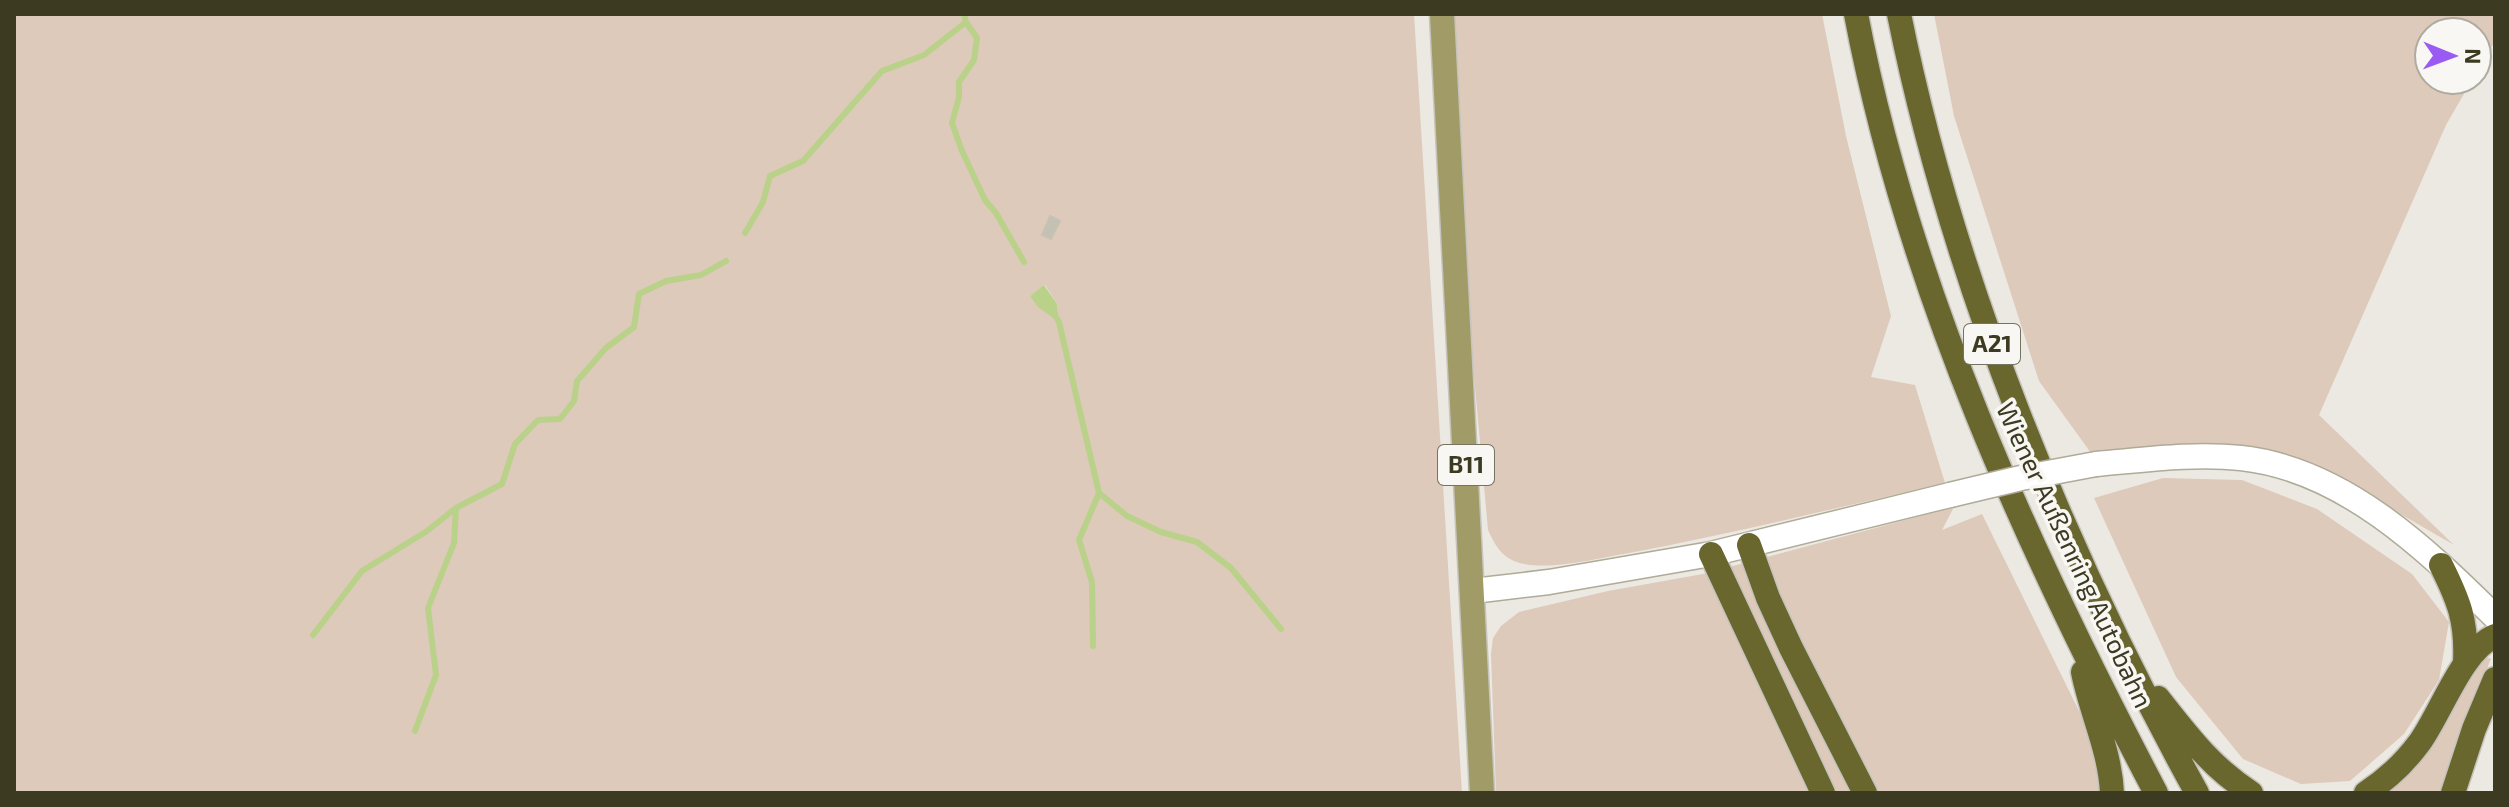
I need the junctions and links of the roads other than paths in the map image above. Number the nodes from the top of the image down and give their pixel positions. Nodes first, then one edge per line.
1 (1442, 14) edge
2 (1856, 14) edge
3 (1899, 14) edge
4 (1749, 545) junction
5 (1711, 554) junction
6 (2441, 565) junction
7 (1473, 591) junction
8 (2495, 617) edge
9 (2076, 634) junction
10 (2495, 636) edge
11 (2128, 659) junction
12 (2465, 662) junction
13 (2495, 679) edge
14 (1482, 793) edge
15 (1823, 793) edge
16 (1865, 793) edge
17 (2112, 793) edge
18 (2156, 793) edge
19 (2197, 793) edge
20 (2251, 793) edge
21 (2366, 793) edge
22 (2453, 793) edge

1 - 7 main road, B11
2 - 9 highway, Wiener Außenring Autobahn / A21
3 - 11 highway, Wiener Außenring Autobahn / A21
4 - 5 main road
4 - 6 main road, bridge
4 - 16 highway
5 - 7 main road
5 - 15 highway
6 - 8 main road
6 - 12 highway
7 - 14 main road, B11
9 - 17 highway
9 - 18 highway, Wiener Außenring Autobahn / A21
10 - 12 highway
11 - 19 highway, Wiener Außenring Autobahn / A21
11 - 20 highway
12 - 21 highway
13 - 22 highway

